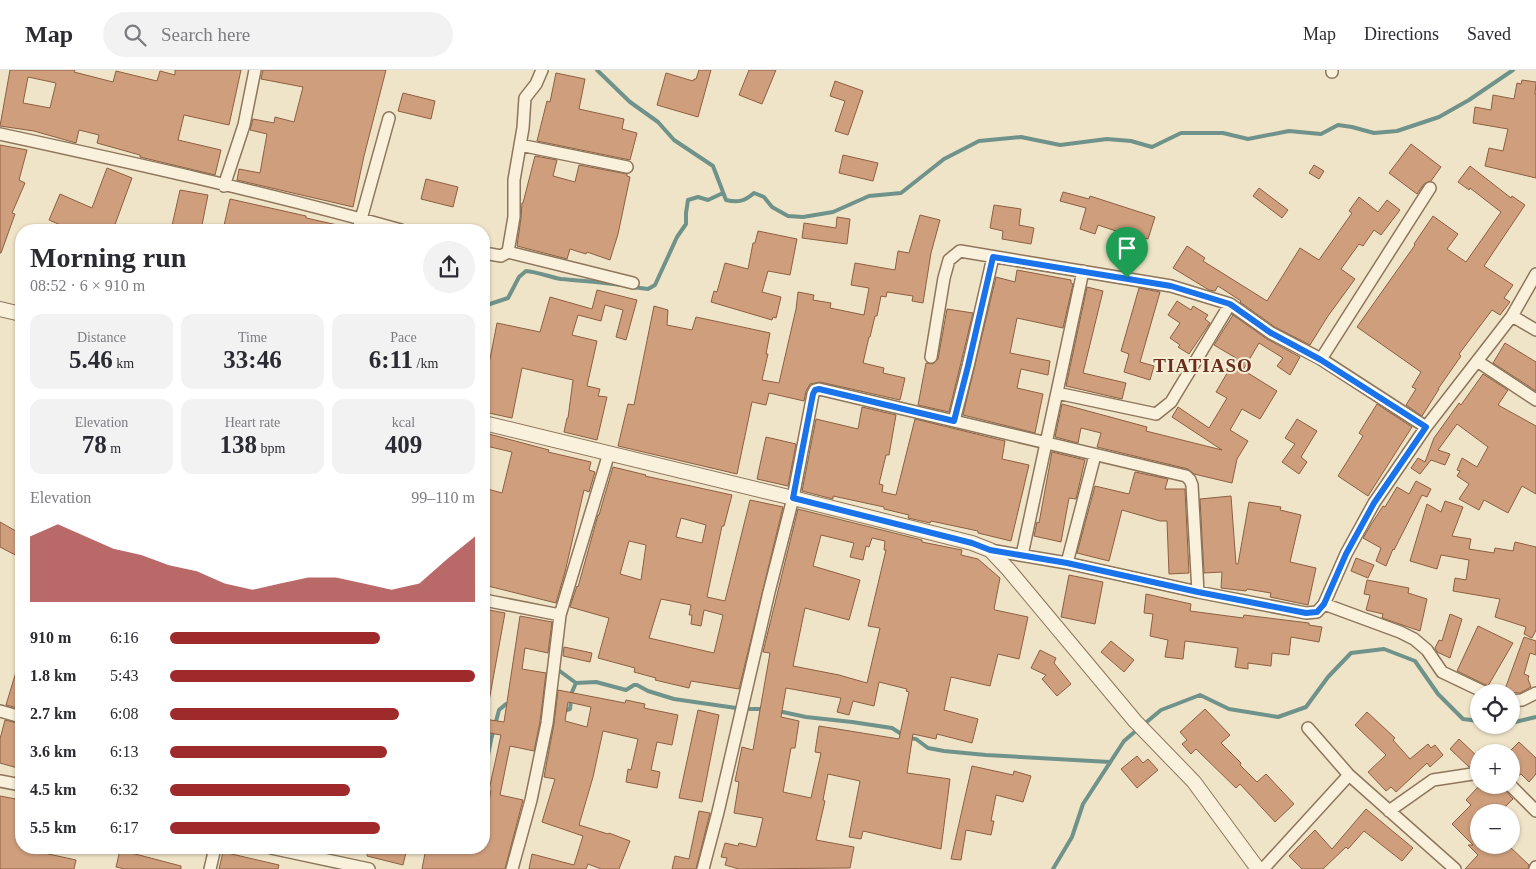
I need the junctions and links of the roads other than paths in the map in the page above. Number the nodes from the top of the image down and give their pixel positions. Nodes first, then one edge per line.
1 (255, 70) edge
2 (542, 70) edge
3 (389, 118) dead end
4 (0, 134) edge
5 (520, 144) junction
6 (627, 167) dead end
7 (224, 186) junction
8 (1430, 188) dead end
9 (359, 224) edge
10 (508, 252) junction
11 (490, 254) edge
12 (993, 257) junction
13 (1083, 271) junction
14 (1536, 274) edge
15 (633, 283) dead end
16 (1230, 304) junction
17 (0, 309) edge
18 (15, 313) edge
19 (1512, 316) junction
20 (1536, 330) edge
21 (931, 357) dead end
22 (1321, 360) junction
23 (1477, 361) junction
24 (1057, 393) junction
25 (1536, 400) edge
26 (954, 421) junction
27 (490, 424) edge
28 (1426, 427) junction
29 (1047, 443) junction
30 (609, 452) junction
31 (1095, 455) junction
32 (793, 498) junction
33 (990, 550) junction
34 (1022, 555) junction
35 (1067, 563) junction
36 (1198, 592) junction
37 (490, 601) edge
38 (1324, 604) junction
39 (560, 615) junction
40 (1470, 685) edge
41 (1536, 692) edge
42 (1520, 700) edge
43 (0, 711) edge
44 (15, 715) edge
45 (1308, 728) dead end
46 (1349, 774) junction
47 (1470, 774) edge
48 (0, 781) edge
49 (15, 784) edge
50 (1519, 794) edge
51 (1389, 811) junction
52 (1536, 811) edge
53 (214, 854) edge
54 (300, 854) edge
55 (210, 869) edge
56 (369, 869) edge
57 (512, 869) edge
58 (704, 869) edge
59 (1258, 869) edge
60 (1263, 869) edge
61 (1455, 869) edge

1 - 7 street
2 - 5 street
3 - 9 street
4 - 7 street
5 - 6 street
5 - 10 street
7 - 9 street
8 - 22 street
10 - 11 street
10 - 15 street
12 - 13 street
12 - 21 street
12 - 26 street
13 - 16 street
13 - 24 street
14 - 19 street
16 - 22 street
16 - 24 street
17 - 18 street
19 - 20 street
19 - 23 street
22 - 28 street
23 - 25 street
23 - 28 street
24 - 29 street
26 - 29 street
26 - 32 street
27 - 30 street
28 - 38 street
29 - 31 street
29 - 34 street
30 - 32 street
30 - 39 street
31 - 35 street
31 - 36 street
32 - 33 street
32 - 58 street
33 - 34 street
33 - 59 street
34 - 35 street
35 - 36 street
36 - 38 street
37 - 39 street
38 - 40 street
39 - 57 street
41 - 42 street
43 - 44 street
45 - 46 street
46 - 51 street
46 - 60 street
47 - 51 street
48 - 49 street
50 - 52 street
51 - 61 street
53 - 55 street
54 - 56 street

